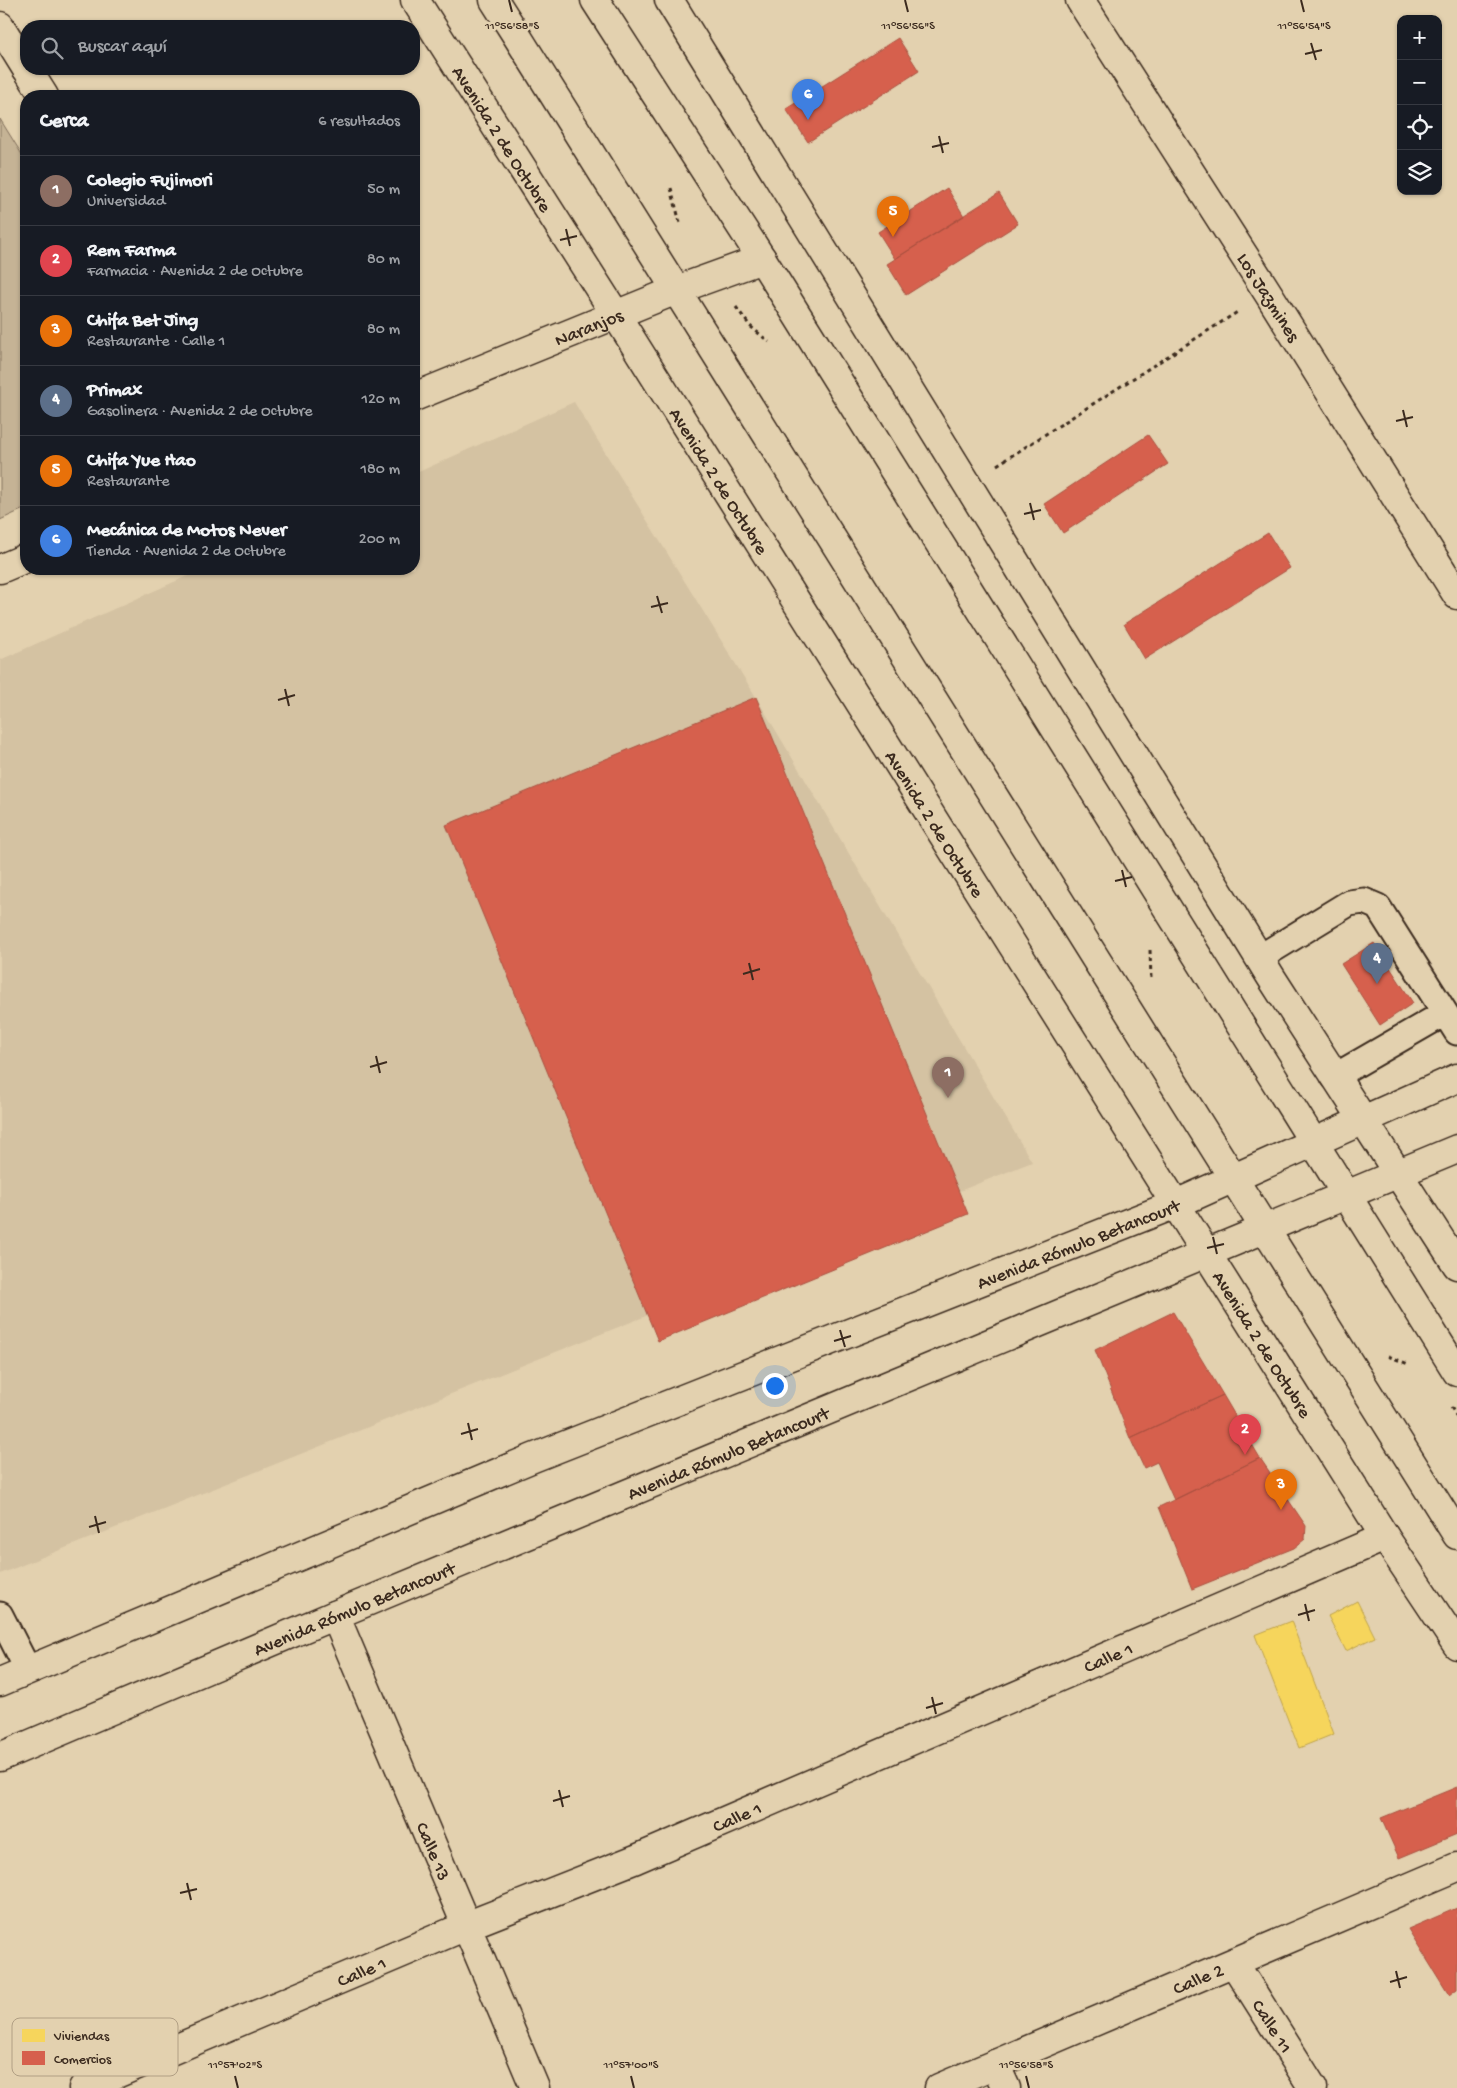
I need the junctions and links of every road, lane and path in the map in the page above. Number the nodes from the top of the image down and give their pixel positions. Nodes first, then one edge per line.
1 (415, 0) edge
2 (494, 0) edge
3 (595, 0) edge
4 (669, 0) edge
5 (1080, 0) edge
6 (0, 26) edge
7 (20, 57) edge
8 (31, 75) edge
9 (40, 90) edge
10 (671, 185) dead end
11 (681, 228) dead end
12 (762, 259) junction
13 (715, 276) junction
14 (679, 290) junction
15 (1268, 293) junction
16 (616, 315) junction
17 (771, 344) dead end
18 (420, 396) edge
19 (967, 484) junction
20 (20, 561) edge
21 (0, 569) edge
22 (1457, 595) edge
23 (1150, 943) dead end
24 (1259, 958) junction
25 (1151, 986) dead end
26 (1451, 1022) edge
27 (1334, 1077) junction
28 (1457, 1078) edge
29 (1362, 1120) junction
30 (1312, 1143) junction
31 (1457, 1149) edge
32 (1397, 1175) junction
33 (1232, 1180) junction
34 (1346, 1196) junction
35 (1176, 1204) junction
36 (1264, 1231) junction
37 (1208, 1254) junction
38 (1457, 1265) edge
39 (1384, 1349) dead end
40 (1412, 1366) dead end
41 (1457, 1372) edge
42 (1447, 1402) dead end
43 (1457, 1417) edge
44 (1457, 1535) edge
45 (1385, 1537) junction
46 (0, 1615) edge
47 (335, 1615) junction
48 (1457, 1645) edge
49 (28, 1670) junction
50 (0, 1682) edge
51 (0, 1757) edge
52 (1457, 1867) edge
53 (466, 1926) junction
54 (1234, 1963) junction
55 (178, 2048) edge
56 (111, 2076) edge
57 (1000, 2076) edge
58 (83, 2088) edge
59 (535, 2088) edge
60 (939, 2088) edge
61 (1314, 2088) edge

1 - 16 street, Avenida 2 de Octubre
2 - 14 street
3 - 12 street
4 - 19 street
5 - 15 street, Los Jazmines
6 - 7 street
8 - 9 street
10 - 11 path
12 - 13 street, Naranjos
12 - 30 street
13 - 14 street, Naranjos
13 - 17 path
14 - 16 street, Naranjos
14 - 33 street
15 - 19 path
15 - 22 street, Los Jazmines
16 - 18 street, Naranjos
16 - 35 street, Avenida 2 de Octubre
19 - 24 street
20 - 21 street
23 - 25 path
24 - 26 lane
24 - 27 street
26 - 27 lane
27 - 29 street
28 - 29 street, Avenida Rómulo Betancourt
29 - 30 street, Avenida Rómulo Betancourt
29 - 32 street
30 - 33 street, Avenida Rómulo Betancourt
30 - 34 street
31 - 32 street, Avenida Rómulo Betancourt
32 - 34 street, Avenida Rómulo Betancourt
32 - 38 street
33 - 35 street, Avenida Rómulo Betancourt
33 - 36 street
34 - 36 street, Avenida Rómulo Betancourt
34 - 41 street
35 - 37 street, Avenida 2 de Octubre
35 - 49 street, Avenida Rómulo Betancourt
36 - 37 street, Avenida Rómulo Betancourt
36 - 44 street
37 - 45 street, Avenida 2 de Octubre
37 - 47 street, Avenida Rómulo Betancourt
39 - 40 path
42 - 43 path
45 - 48 street, Avenida 2 de Octubre
45 - 53 street, Calle 1
46 - 49 lane
47 - 51 street, Avenida Rómulo Betancourt
47 - 53 street, Calle 13
49 - 50 street, Avenida Rómulo Betancourt
52 - 54 street, Calle 2
53 - 55 street, Calle 1
53 - 59 street, Calle 13
54 - 57 street, Calle 2
54 - 61 street, Calle 11
56 - 58 street, Calle 1
57 - 60 street, Calle 2

